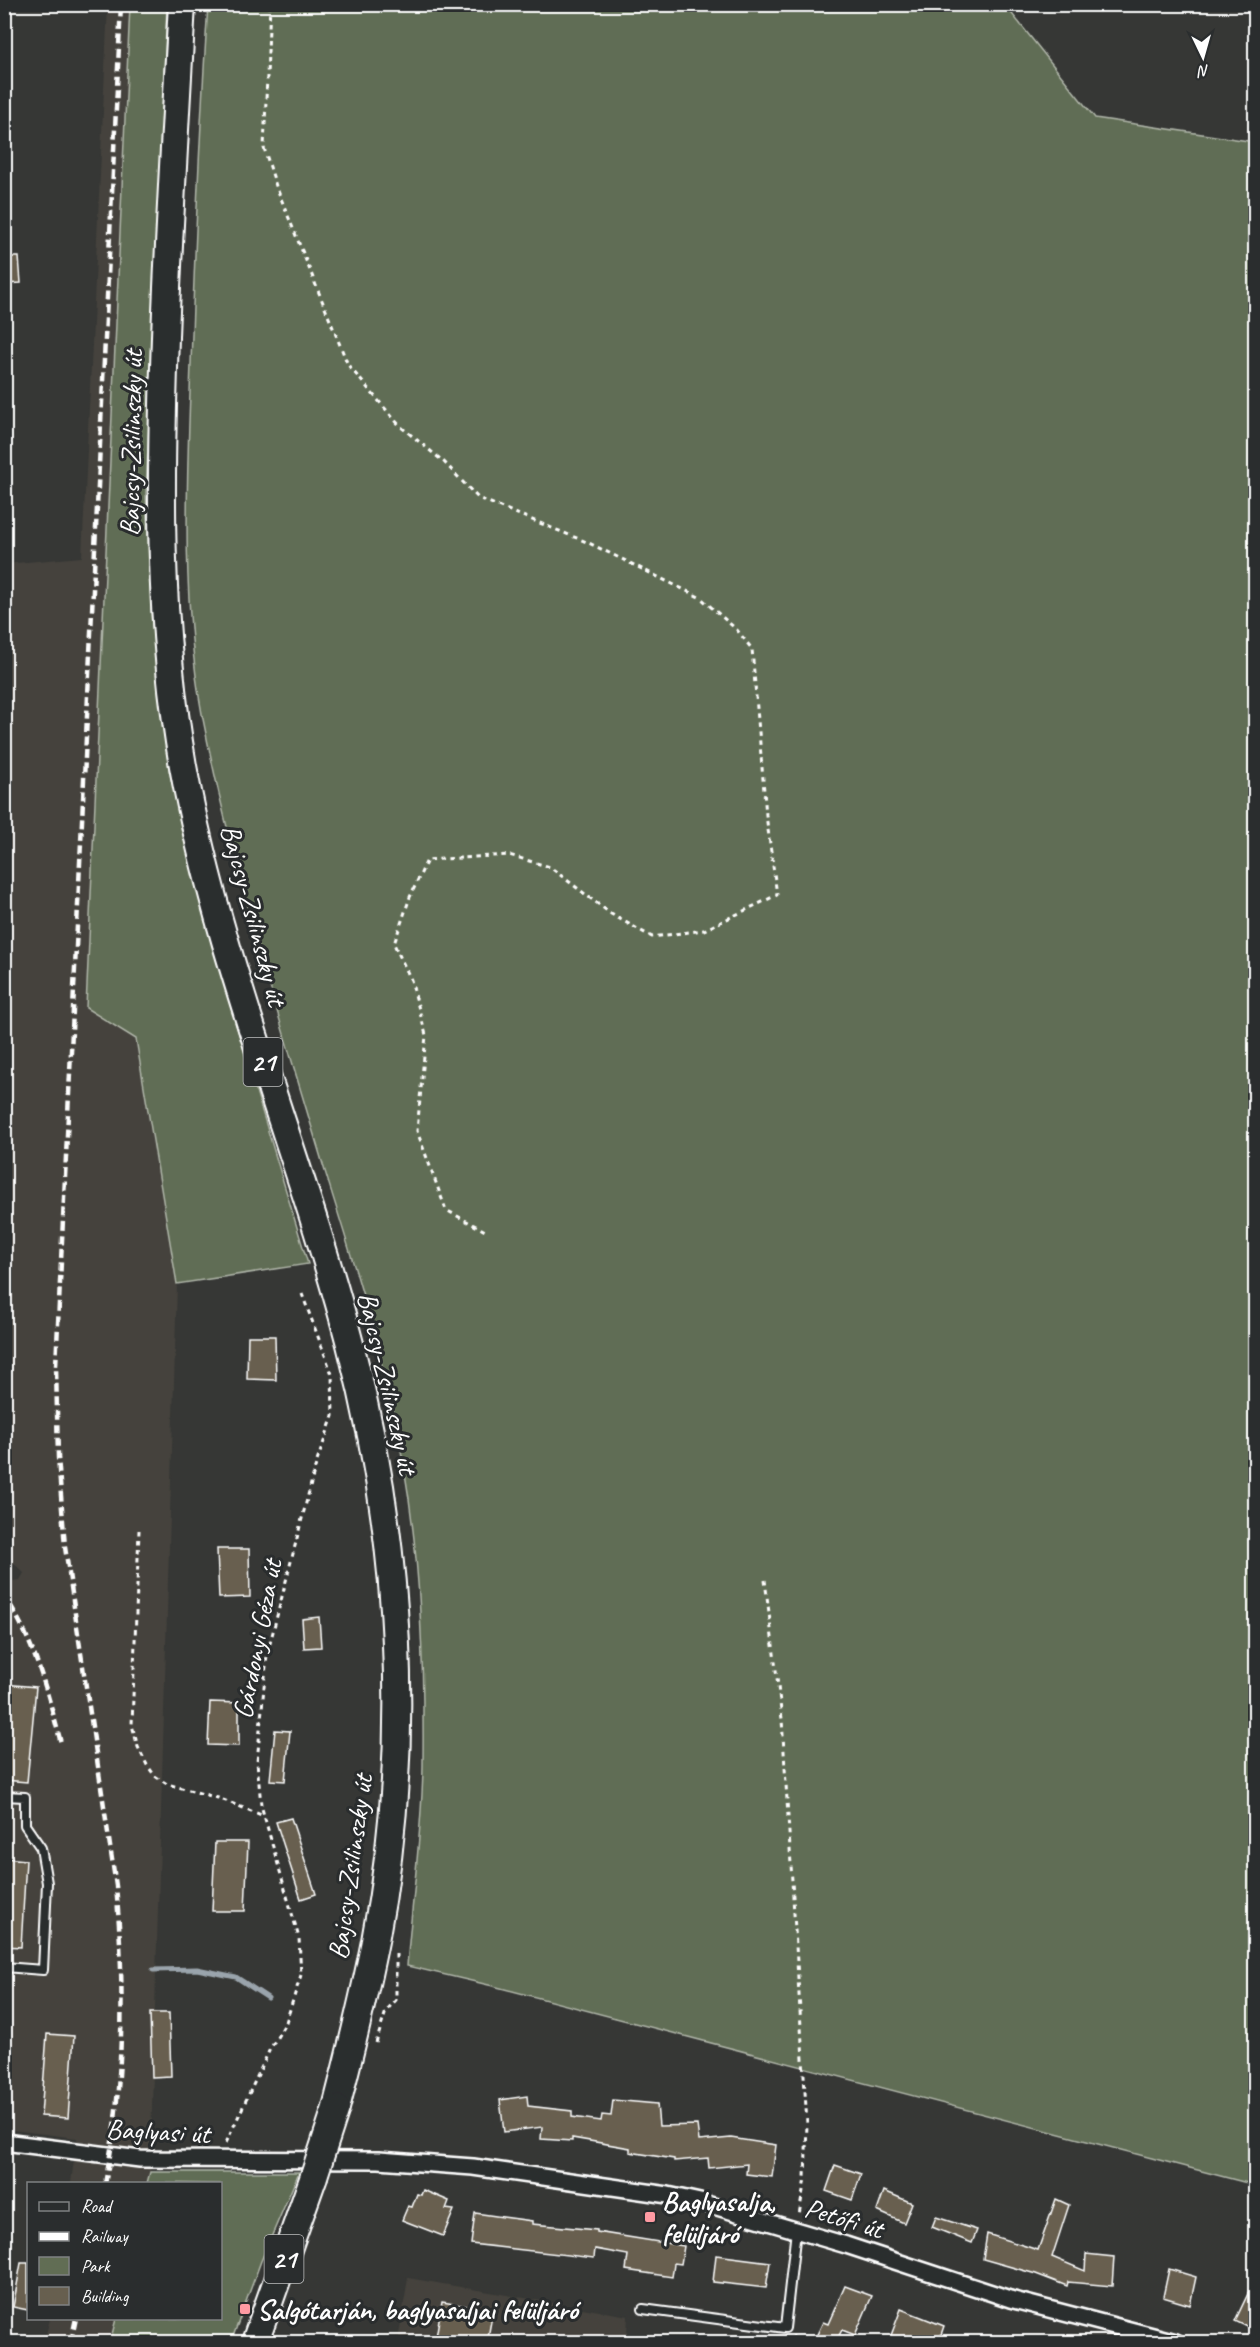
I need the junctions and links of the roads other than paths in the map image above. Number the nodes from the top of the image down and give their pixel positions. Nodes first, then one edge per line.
1 (182, 4) edge
2 (4, 1796) edge
3 (4, 1967) edge
4 (4, 2142) edge
5 (312, 2167) junction
6 (796, 2229) junction
7 (643, 2309) dead end
8 (255, 2343) edge
9 (1176, 2343) edge

1 - 5 main road, Bajcsy-Zsilinszky út / 21, bridge
2 - 3 lane
4 - 5 street, Baglyasi út
5 - 6 street, Petőfi út
5 - 8 main road, 21
6 - 7 lane
6 - 9 street, Petőfi út

